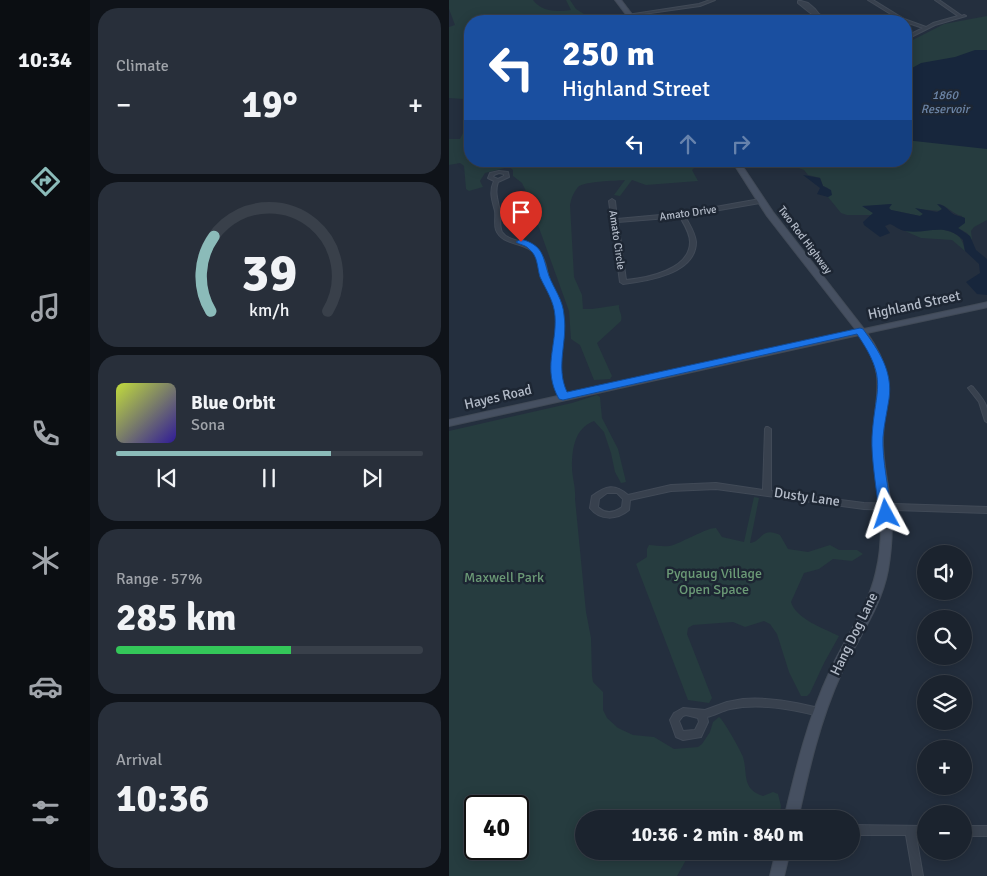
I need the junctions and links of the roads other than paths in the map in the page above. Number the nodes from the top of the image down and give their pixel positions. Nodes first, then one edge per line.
1 (618, 0) edge
2 (713, 0) edge
3 (870, 0) edge
4 (937, 0) edge
5 (629, 15) joint
6 (895, 15) edge
7 (912, 23) edge
8 (925, 28) junction
9 (912, 35) edge
10 (739, 167) edge
11 (496, 180) dead end
12 (612, 201) dead end
13 (760, 201) junction
14 (682, 215) junction
15 (615, 220) junction
16 (987, 304) edge
17 (860, 331) junction
18 (971, 388) dead end
19 (582, 392) joint
20 (563, 396) junction
21 (987, 422) edge
22 (449, 423) edge
23 (769, 429) dead end
24 (767, 492) junction
25 (627, 498) junction
26 (885, 508) junction
27 (987, 510) edge
28 (819, 712) junction
29 (702, 714) dead end
30 (793, 810) edge
31 (860, 830) edge
32 (911, 831) junction
33 (917, 831) edge
34 (972, 831) edge
35 (987, 831) edge
36 (781, 860) edge
37 (777, 876) edge
38 (918, 876) edge

1 - 5 street
2 - 5 street
3 - 6 street
4 - 8 street
7 - 8 street
8 - 9 street
10 - 13 street, Two Rod Highway
11 - 20 street
12 - 15 street, Amato Circle
13 - 14 street, Amato Drive
13 - 17 street, Two Rod Highway
14 - 15 street, Amato Drive
14 - 15 street, Amato Circle
16 - 17 street, Highland Street
17 - 19 street, Highland Street
17 - 26 street, Hang Dog Lane
18 - 21 street
19 - 20 street, Hayes Road
20 - 22 street, Hayes Road
23 - 24 street
24 - 25 street, Dusty Lane
24 - 26 street, Dusty Lane
25 - 25 street, Dusty Lane
26 - 27 street, Dusty Lane
26 - 28 street, Hang Dog Lane
28 - 29 street
28 - 30 street, Hang Dog Lane
31 - 32 street
32 - 33 street
32 - 38 street
34 - 35 street
36 - 37 street

